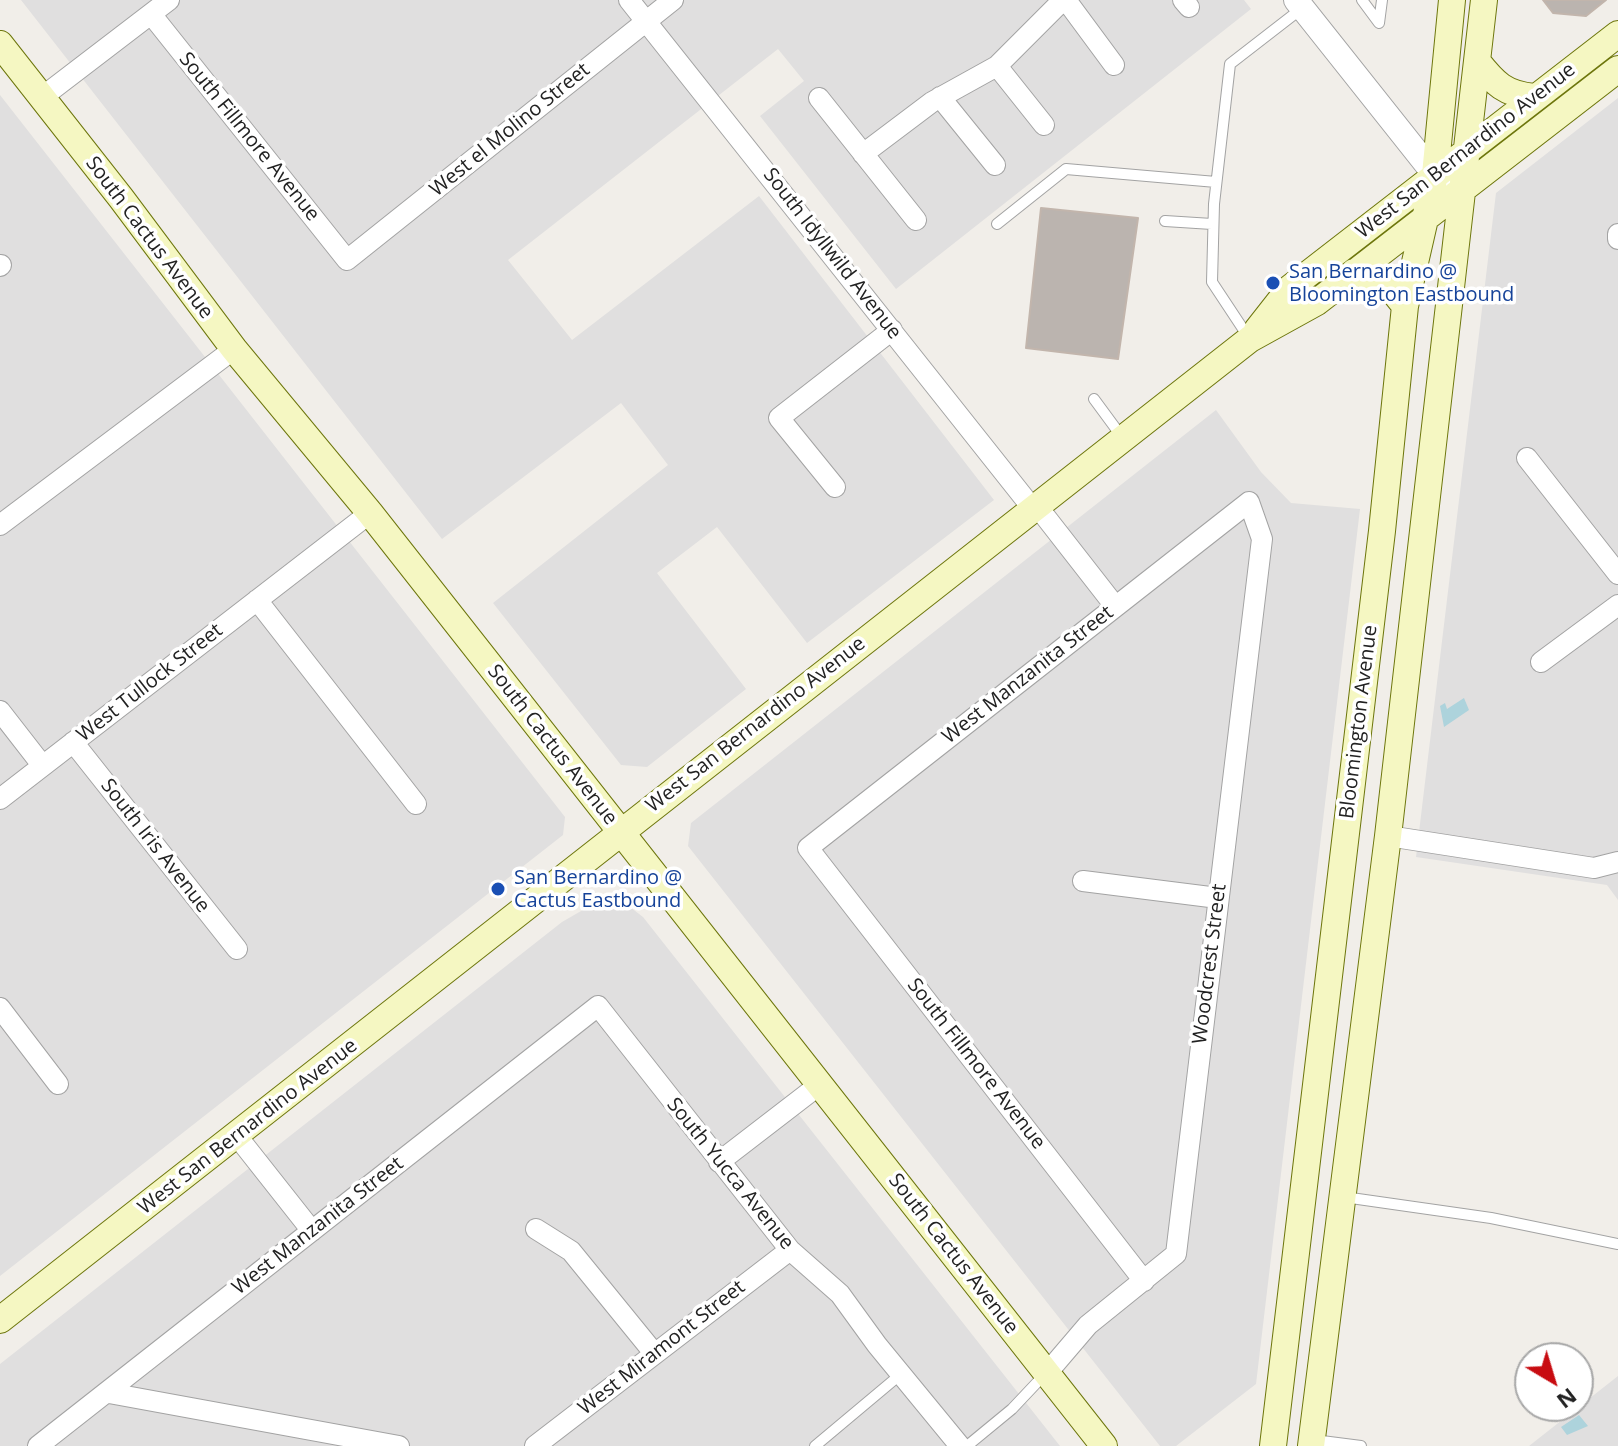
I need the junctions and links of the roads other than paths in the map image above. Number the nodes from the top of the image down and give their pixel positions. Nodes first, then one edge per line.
1 (169, 0) edge
2 (629, 0) edge
3 (673, 0) edge
4 (1064, 0) edge
5 (1362, 0) edge
6 (1382, 0) edge
7 (1452, 0) edge
8 (1484, 0) edge
9 (1299, 4) edge
10 (151, 14) junction
11 (646, 22) junction
12 (1618, 34) edge
13 (0, 44) edge
14 (1477, 61) junction
15 (1114, 65) dead end
16 (997, 66) junction
17 (1618, 69) edge
18 (940, 97) junction
19 (1534, 97) junction
20 (41, 98) junction
21 (819, 98) dead end
22 (1044, 125) dead end
23 (1467, 150) junction
24 (863, 154) junction
25 (995, 165) dead end
26 (1435, 175) junction
27 (1216, 182) junction
28 (1460, 191) junction
29 (916, 220) dead end
30 (1165, 221) dead end
31 (1423, 221) junction
32 (997, 224) dead end
33 (1212, 224) junction
34 (347, 260) joint
35 (1354, 272) junction
36 (1405, 306) junction
37 (892, 330) junction
38 (1250, 339) junction
39 (234, 349) junction
40 (1094, 399) dead end
41 (1123, 439) junction
42 (1527, 458) dead end
43 (835, 487) dead end
44 (1249, 502) joint
45 (1035, 508) junction
46 (370, 513) junction
47 (0, 525) edge
48 (1618, 574) edge
49 (257, 600) junction
50 (1618, 605) edge
51 (1115, 606) junction
52 (1541, 662) dead end
53 (0, 711) edge
54 (73, 742) junction
55 (42, 765) junction
56 (0, 799) edge
57 (416, 804) dead end
58 (620, 831) junction
59 (1388, 836) junction
60 (808, 848) joint
61 (1618, 862) edge
62 (1083, 881) dead end
63 (1218, 898) junction
64 (237, 949) dead end
65 (598, 1006) joint
66 (0, 1008) edge
67 (58, 1084) dead end
68 (819, 1085) junction
69 (237, 1136) junction
70 (719, 1162) junction
71 (1342, 1197) junction
72 (536, 1229) dead end
73 (312, 1231) junction
74 (1618, 1244) edge
75 (790, 1250) junction
76 (1144, 1281) junction
77 (0, 1320) edge
78 (654, 1353) junction
79 (1047, 1373) junction
80 (901, 1374) junction
81 (109, 1393) junction
82 (1311, 1443) edge
83 (38, 1446) edge
84 (399, 1446) edge
85 (535, 1446) edge
86 (815, 1446) edge
87 (960, 1446) edge
88 (967, 1446) edge
89 (1104, 1446) edge
90 (1273, 1446) edge
91 (1361, 1446) edge

1 - 10 street
2 - 11 street, South Idyllwild Avenue
3 - 11 street, West el Molino Street
4 - 15 street
4 - 16 street
5 - 6 lane
7 - 26 main road, Bloomington Avenue
8 - 14 main road, Bloomington Avenue
9 - 26 street
9 - 27 lane
10 - 20 street
10 - 34 street, South Fillmore Avenue
11 - 34 street, West el Molino Street
11 - 37 street, South Idyllwild Avenue
12 - 19 main road, West San Bernardino Avenue
13 - 20 main road, South Cactus Avenue
14 - 19 main road
14 - 23 main road, Bloomington Avenue
16 - 18 street
16 - 22 street
17 - 28 main road, West San Bernardino Avenue
18 - 24 street
18 - 25 street
19 - 23 main road, West San Bernardino Avenue
20 - 39 main road, South Cactus Avenue
21 - 24 street
23 - 26 main road, West San Bernardino Avenue
23 - 28 main road, Bloomington Avenue
24 - 29 street
26 - 28 street
26 - 31 main road, Bloomington Avenue
26 - 38 main road, West San Bernardino Avenue
27 - 32 lane
27 - 33 lane
28 - 31 main road, West San Bernardino Avenue
28 - 59 main road, Bloomington Avenue
30 - 33 lane
31 - 35 main road, West San Bernardino Avenue
31 - 36 main road, Bloomington Avenue
33 - 38 lane
35 - 36 main road
35 - 38 main road, West San Bernardino Avenue
36 - 90 main road, Bloomington Avenue
37 - 43 street
37 - 45 street, South Idyllwild Avenue
38 - 41 main road, West San Bernardino Avenue
39 - 46 main road, South Cactus Avenue
39 - 47 street
40 - 41 lane
41 - 45 main road, West San Bernardino Avenue
42 - 48 street
44 - 51 street, West Manzanita Street
44 - 63 street, Woodcrest Street
45 - 51 street, South Idyllwild Avenue
45 - 58 main road, West San Bernardino Avenue
46 - 49 street, West Tullock Street
46 - 58 main road, South Cactus Avenue
49 - 54 street, West Tullock Street
49 - 57 street
50 - 52 street
51 - 60 street, West Manzanita Street
53 - 55 street
54 - 55 street, West Tullock Street
54 - 64 street, South Iris Avenue
55 - 56 street, West Tullock Street
58 - 68 main road, South Cactus Avenue
58 - 69 main road, West San Bernardino Avenue
59 - 61 street
59 - 71 main road, Bloomington Avenue
60 - 76 street, South Fillmore Avenue
62 - 63 street
63 - 76 street, Woodcrest Street
65 - 70 street, South Yucca Avenue
65 - 73 street, West Manzanita Street
66 - 67 street
68 - 70 street
68 - 79 main road, South Cactus Avenue
69 - 73 street
69 - 77 main road, West San Bernardino Avenue
70 - 75 street, South Yucca Avenue
71 - 74 lane
71 - 82 main road, Bloomington Avenue
72 - 78 street
73 - 81 street, West Manzanita Street
75 - 78 street, West Miramont Street
75 - 80 street, South Yucca Avenue
76 - 79 street, Woodcrest Street
78 - 85 street, West Miramont Street
79 - 88 lane
79 - 89 main road, South Cactus Avenue
80 - 86 lane
80 - 87 street, South Yucca Avenue
81 - 83 street, West Manzanita Street
81 - 84 street
82 - 91 lane

